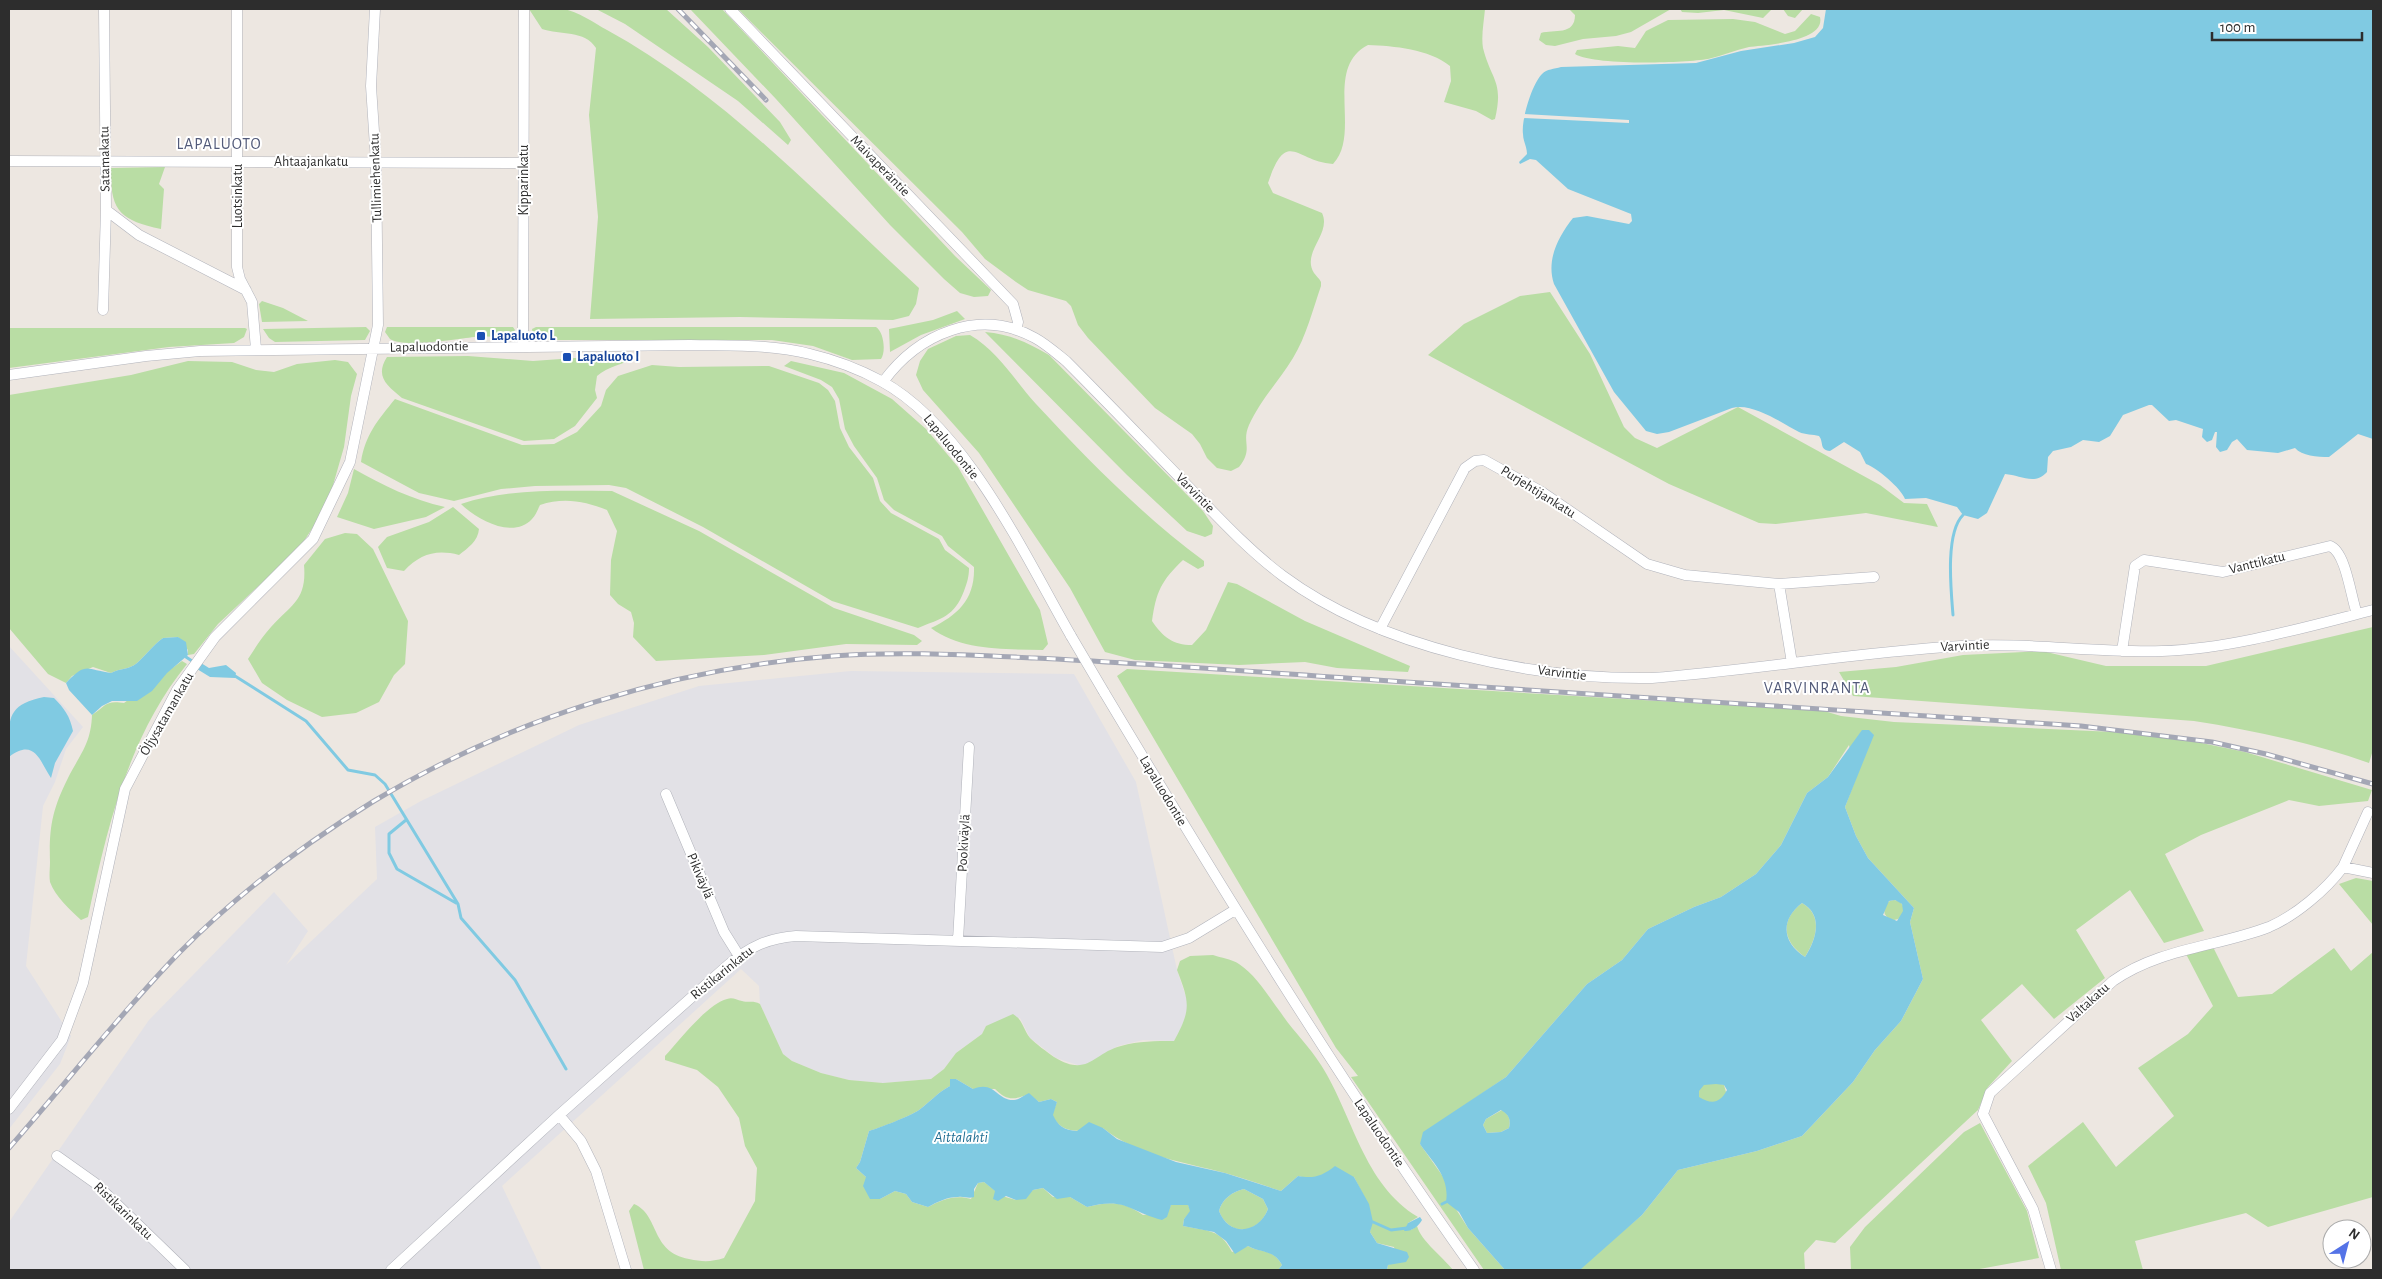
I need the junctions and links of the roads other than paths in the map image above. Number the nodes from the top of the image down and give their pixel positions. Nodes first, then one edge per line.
1 (104, 9) edge
2 (237, 9) edge
3 (375, 9) edge
4 (730, 9) edge
5 (524, 12) edge
6 (104, 160) junction
7 (9, 162) edge
8 (237, 162) junction
9 (376, 162) junction
10 (524, 163) junction
11 (106, 210) junction
12 (246, 290) junction
13 (103, 310) dead end
14 (1016, 330) junction
15 (523, 346) junction
16 (374, 348) junction
17 (256, 349) junction
18 (9, 376) edge
19 (883, 382) junction
20 (1874, 577) dead end
21 (1780, 584) junction
22 (2373, 610) edge
23 (2357, 614) junction
24 (1380, 629) junction
25 (2122, 651) junction
26 (1792, 663) junction
27 (969, 747) dead end
28 (666, 794) dead end
29 (2368, 812) dead end
30 (2343, 867) junction
31 (2373, 874) edge
32 (1235, 910) junction
33 (958, 940) junction
34 (739, 956) junction
35 (9, 1109) edge
36 (559, 1115) junction
37 (57, 1156) dead end
38 (185, 1270) edge
39 (391, 1270) edge
40 (626, 1270) edge
41 (1474, 1270) edge
42 (2051, 1270) edge

1 - 6 street, Satamakatu
2 - 8 street, Luotsinkatu
3 - 9 street, Tullimiehenkatu
4 - 14 street, Maivaperäntie
5 - 10 street, Kipparinkatu
6 - 7 street, Ahtaajankatu
6 - 8 street, Ahtaajankatu
6 - 11 street, Satamakatu
8 - 9 street, Ahtaajankatu
8 - 12 street, Luotsinkatu
9 - 10 street, Ahtaajankatu
9 - 16 street, Tullimiehenkatu
10 - 15 street, Kipparinkatu
11 - 12 street
11 - 13 street, Satamakatu
12 - 17 street, Luotsinkatu
14 - 19 street, Varvintie
14 - 24 street, Varvintie
15 - 16 street, Lapaluodontie
15 - 19 street, Lapaluodontie
16 - 17 street, Lapaluodontie
16 - 35 street, Öljysatamankatu
17 - 18 street, Lapaluodontie
19 - 32 street, Lapaluodontie, bridge
20 - 21 street, Purjehtijankatu
21 - 24 street, Purjehtijankatu
21 - 26 street
22 - 23 street, Varvintie
23 - 25 street, Varvintie
23 - 25 street, Vanttikatu
24 - 26 street, Varvintie
25 - 26 street, Varvintie
27 - 33 street, Pookiväylä
28 - 34 street, Pikiväylä
29 - 30 street, Valtakatu
30 - 31 street
30 - 42 street, Valtakatu
32 - 33 street, Ristikarinkatu
32 - 41 street, Lapaluodontie
33 - 34 street, Ristikarinkatu
34 - 36 street, Ristikarinkatu
36 - 39 street, Ristikarinkatu
36 - 40 street
37 - 38 street, Ristikarinkatu

